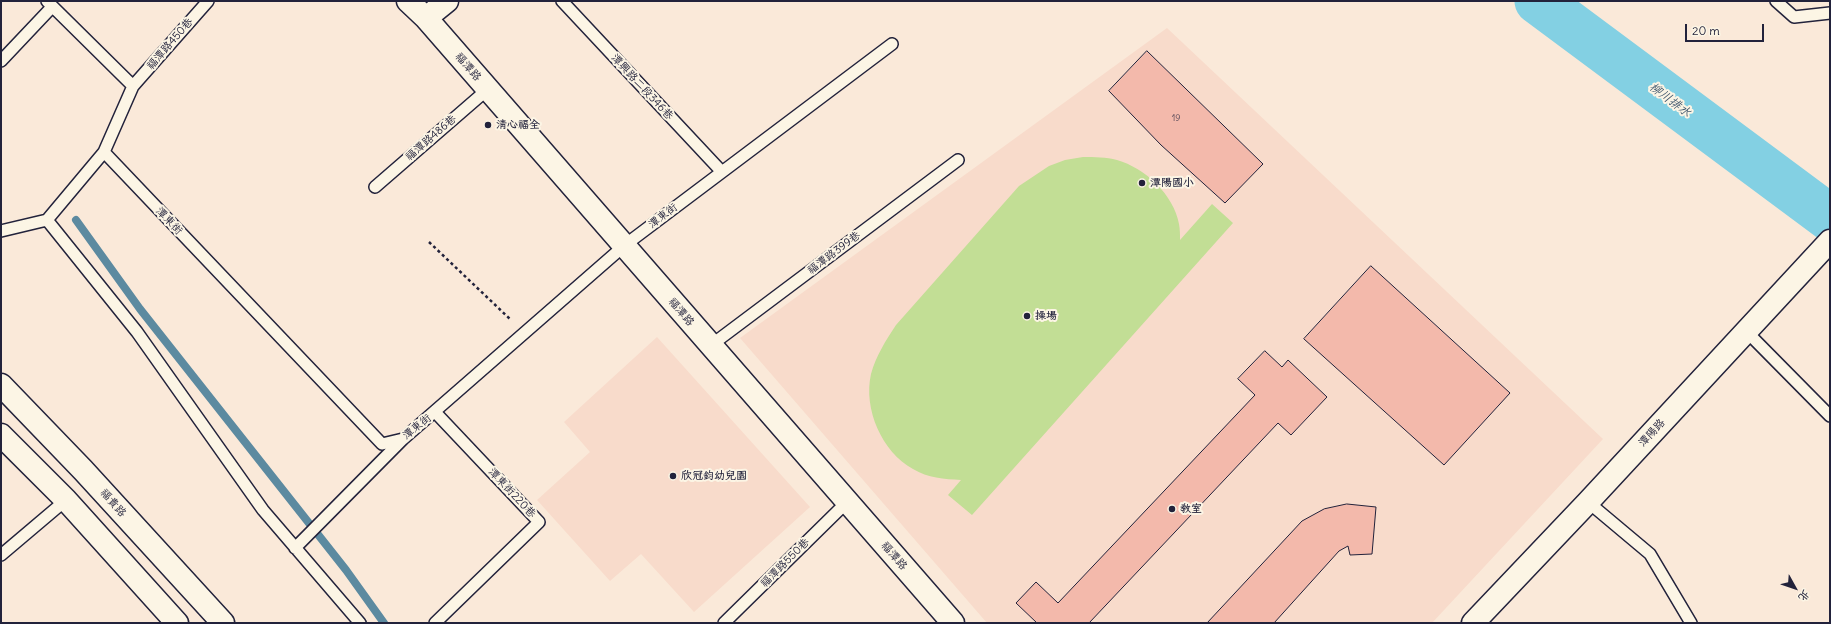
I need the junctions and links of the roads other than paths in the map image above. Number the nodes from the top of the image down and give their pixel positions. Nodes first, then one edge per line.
1 (208, 1) edge
2 (408, 1) edge
3 (447, 1) edge
4 (562, 1) edge
5 (1776, 1) edge
6 (49, 4) edge
7 (1830, 13) edge
8 (426, 18) junction
9 (892, 44) dead end
10 (1, 61) edge
11 (133, 86) junction
12 (488, 89) junction
13 (104, 152) junction
14 (958, 160) dead end
15 (722, 172) junction
16 (375, 187) dead end
17 (47, 220) junction
18 (1, 231) edge
19 (1830, 241) edge
20 (625, 245) junction
21 (1746, 331) junction
22 (710, 346) junction
23 (1, 385) edge
24 (435, 412) junction
25 (1830, 416) edge
26 (1, 435) edge
27 (403, 439) junction
28 (66, 500) junction
29 (847, 502) junction
30 (1588, 502) junction
31 (295, 548) junction
32 (1, 555) edge
33 (177, 623) edge
34 (223, 623) edge
35 (360, 623) edge
36 (435, 623) edge
37 (724, 623) edge
38 (953, 623) edge
39 (1473, 623) edge
40 (1691, 623) edge

1 - 11 lane, 福潭路450巷
2 - 8 street, 福潭路
3 - 8 street
4 - 15 lane, 潭興路二段346巷
5 - 7 lane
6 - 10 lane
6 - 11 lane
8 - 12 street, 福潭路
9 - 15 lane, 潭東街
11 - 13 lane
12 - 16 lane, 福潭路486巷
12 - 20 street, 福潭路
13 - 17 lane
13 - 27 lane, 潭東街
14 - 22 lane, 福潭路399巷
15 - 20 lane, 潭東街
17 - 18 lane
17 - 31 lane
19 - 21 street, 潭陽路
20 - 22 street, 福潭路
20 - 24 lane, 潭東街
21 - 25 lane
21 - 30 street, 潭陽路
22 - 29 street, 福潭路
23 - 34 street, 福貴路
24 - 27 lane, 潭東街
24 - 36 lane, 潭東街220巷
26 - 28 street
27 - 31 lane
28 - 32 lane
28 - 33 street
29 - 37 lane, 福潭路550巷
29 - 38 street, 福潭路
30 - 39 street, 潭陽路
30 - 40 lane
31 - 35 lane

